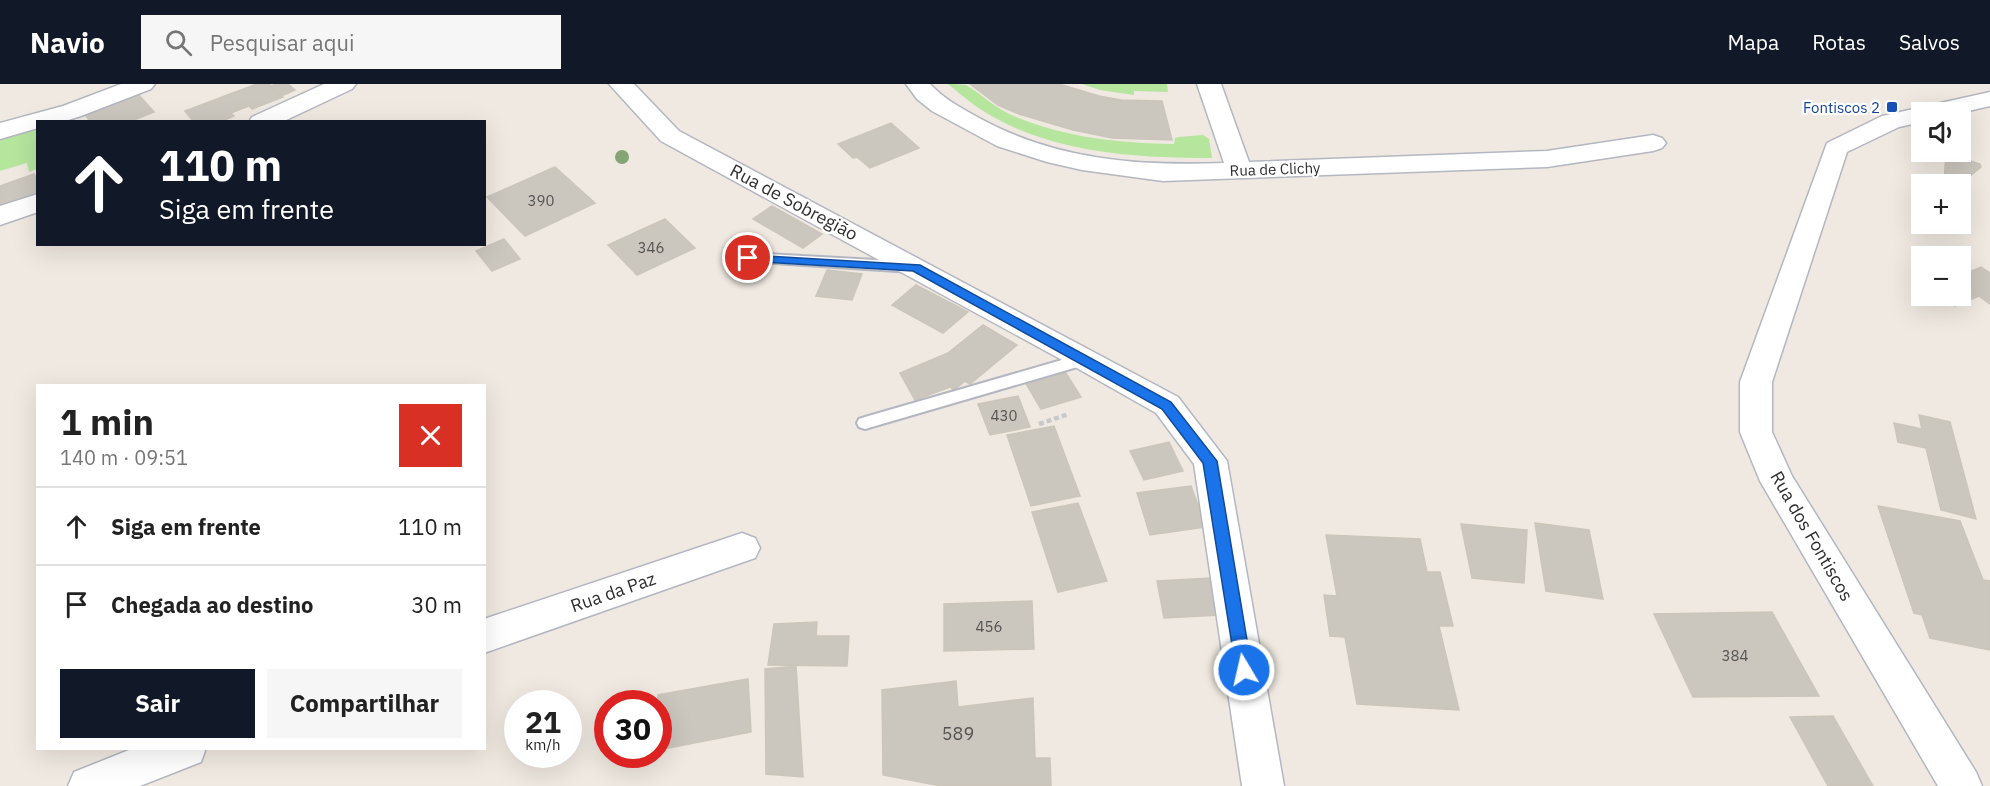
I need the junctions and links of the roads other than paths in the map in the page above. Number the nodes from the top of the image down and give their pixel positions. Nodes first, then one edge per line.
1 (143, 84) edge
2 (344, 84) edge
3 (621, 84) edge
4 (918, 84) edge
5 (1209, 84) edge
6 (1990, 99) edge
7 (1971, 103) edge
8 (1911, 116) edge
9 (40, 120) edge
10 (265, 120) edge
11 (36, 121) edge
12 (0, 131) edge
13 (1653, 143) dead end
14 (1239, 170) junction
15 (36, 203) edge
16 (0, 216) edge
17 (748, 258) dead end
18 (915, 268) junction
19 (1086, 359) junction
20 (865, 423) dead end
21 (742, 548) dead end
22 (486, 635) edge
23 (181, 750) edge
24 (89, 786) edge
25 (1263, 786) edge
26 (1961, 786) edge

1 - 9 street
2 - 10 street
3 - 18 street, Rua de Sobregião
4 - 14 street, Rua de Clichy
5 - 14 street
6 - 7 street
8 - 26 street, Rua dos Fontiscos
11 - 12 street
13 - 14 street, Rua de Clichy
15 - 16 street
17 - 18 lane
18 - 19 street, Rua de Sobregião
19 - 20 lane
19 - 25 street, Rua de Sobregião
21 - 22 street, Rua da Paz
23 - 24 street

